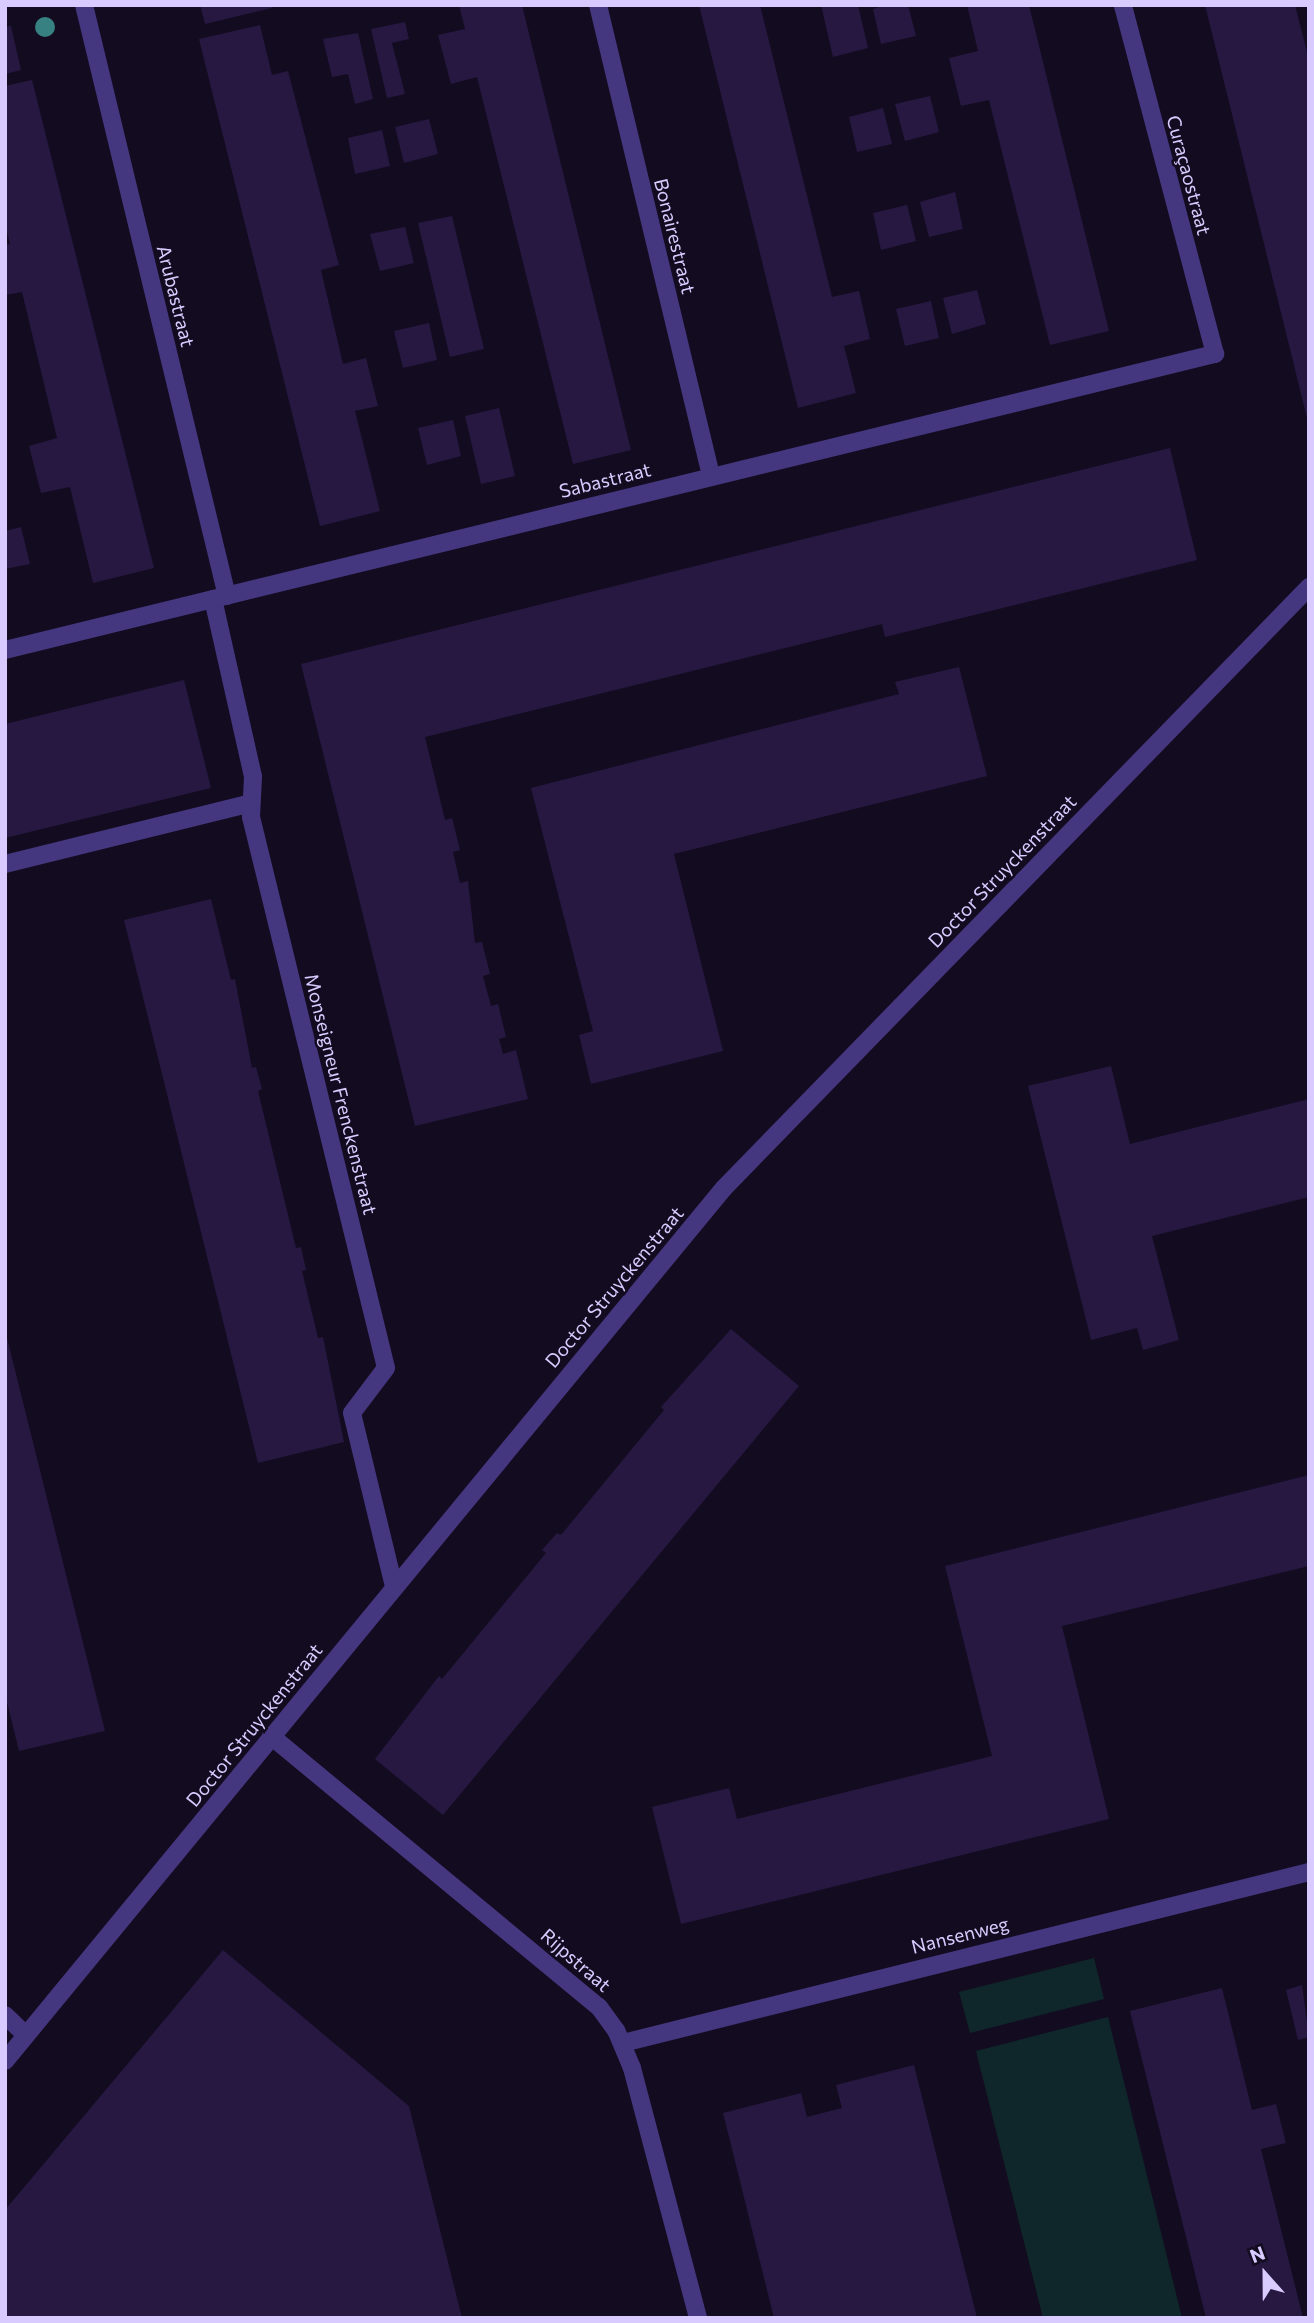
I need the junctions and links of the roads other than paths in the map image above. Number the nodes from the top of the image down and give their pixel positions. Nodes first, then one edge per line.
1 (84, 5) edge
2 (597, 5) edge
3 (1123, 5) edge
4 (1215, 354) joint
5 (711, 476) junction
6 (1309, 587) edge
7 (220, 598) junction
8 (5, 650) edge
9 (251, 803) junction
10 (5, 864) edge
11 (394, 1587) junction
12 (271, 1736) junction
13 (1309, 1872) edge
14 (5, 2015) edge
15 (26, 2035) junction
16 (623, 2043) junction
17 (5, 2061) edge
18 (698, 2318) edge

1 - 7 street, Arubastraat
2 - 5 street, Bonairestraat
3 - 4 street, Curaçaostraat
4 - 5 street, Sabastraat
5 - 7 street, Sabastraat
6 - 11 street, Doctor Struyckenstraat
7 - 8 street, Sabastraat
7 - 9 street, Monseigneur Frenckenstraat
9 - 10 street
9 - 11 street, Monseigneur Frenckenstraat
11 - 12 street, Doctor Struyckenstraat
12 - 15 street, Doctor Struyckenstraat
12 - 16 street, Rijpstraat
13 - 16 street, Nansenweg
14 - 15 street
15 - 17 street, Doctor Struyckenstraat
16 - 18 street, Rijpstraat

